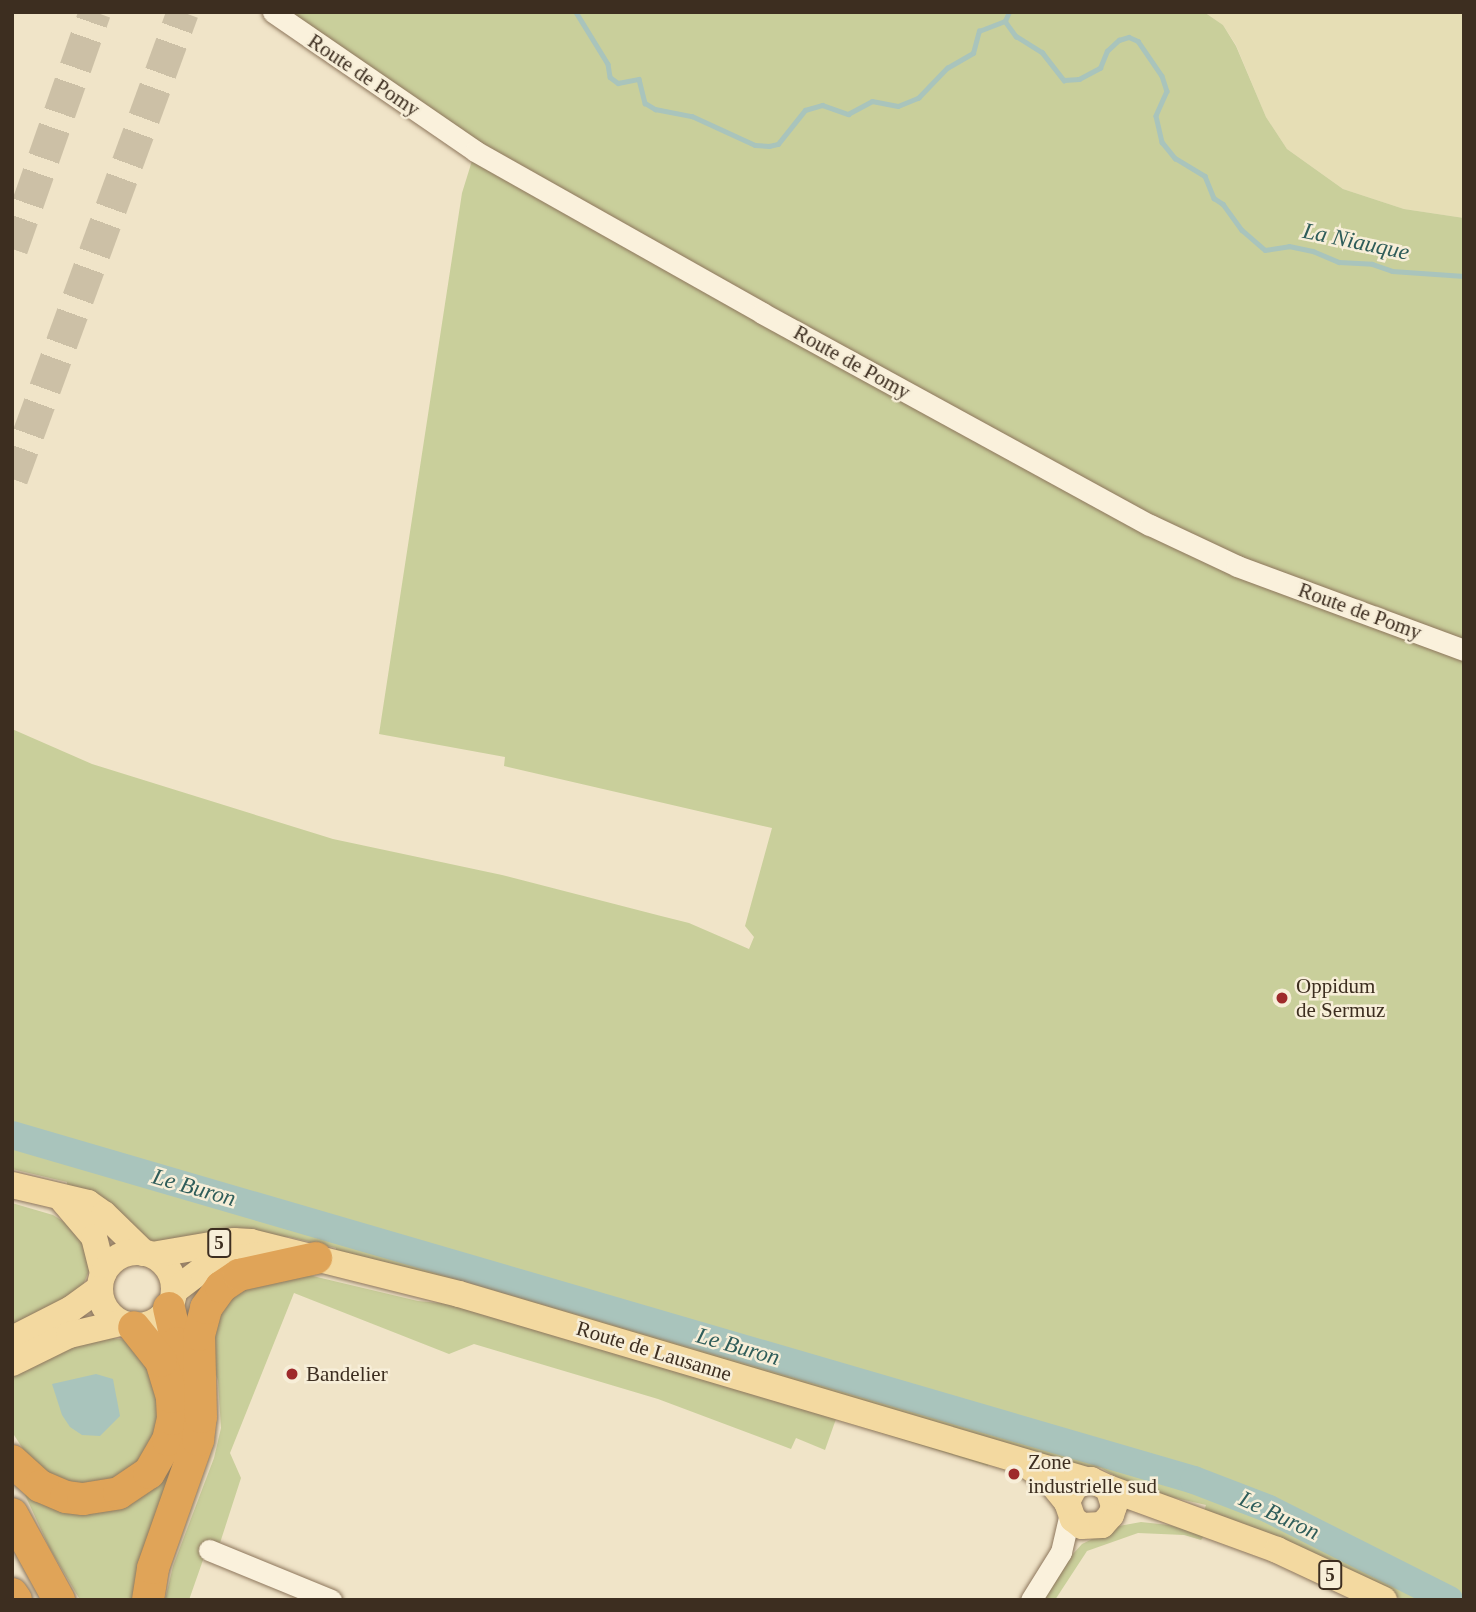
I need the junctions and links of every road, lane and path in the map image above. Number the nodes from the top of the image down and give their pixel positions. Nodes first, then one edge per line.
1 (273, 12) edge
2 (1464, 650) edge
3 (12, 1185) edge
4 (61, 1198) junction
5 (148, 1254) junction
6 (301, 1255) junction
7 (101, 1281) junction
8 (171, 1300) junction
9 (127, 1325) junction
10 (12, 1339) edge
11 (12, 1363) edge
12 (201, 1417) junction
13 (12, 1461) edge
14 (1018, 1461) junction
15 (1097, 1484) junction
16 (1068, 1508) junction
17 (12, 1514) edge
18 (1200, 1522) junction
19 (1099, 1525) junction
20 (209, 1550) dead end
21 (1061, 1552) junction
22 (12, 1594) edge
23 (16, 1600) edge
24 (59, 1600) edge
25 (148, 1600) edge
26 (331, 1600) edge
27 (1031, 1600) edge
28 (1384, 1600) edge

1 - 2 street, Route de Pomy
3 - 4 main road
4 - 5 main road
4 - 7 main road
5 - 6 main road, Route de Lausanne / 5
5 - 7 main road
5 - 8 main road
6 - 8 main road, Route de Lausanne / 5
6 - 12 highway
6 - 14 main road, Route de Lausanne / 5
7 - 9 main road
7 - 10 main road
8 - 9 main road
8 - 12 highway
9 - 11 main road
9 - 13 highway
12 - 25 highway
14 - 15 main road, Route de Lausanne / 5
14 - 16 main road, Route de Lausanne / 5
15 - 16 main road
15 - 18 main road, Route de Lausanne / 5
15 - 19 main road
16 - 19 main road
16 - 21 street
17 - 24 highway
18 - 19 main road, Route de Lausanne / 5
18 - 28 main road, Route de Lausanne / 5
19 - 21 street
20 - 26 street
21 - 27 street
22 - 23 highway

